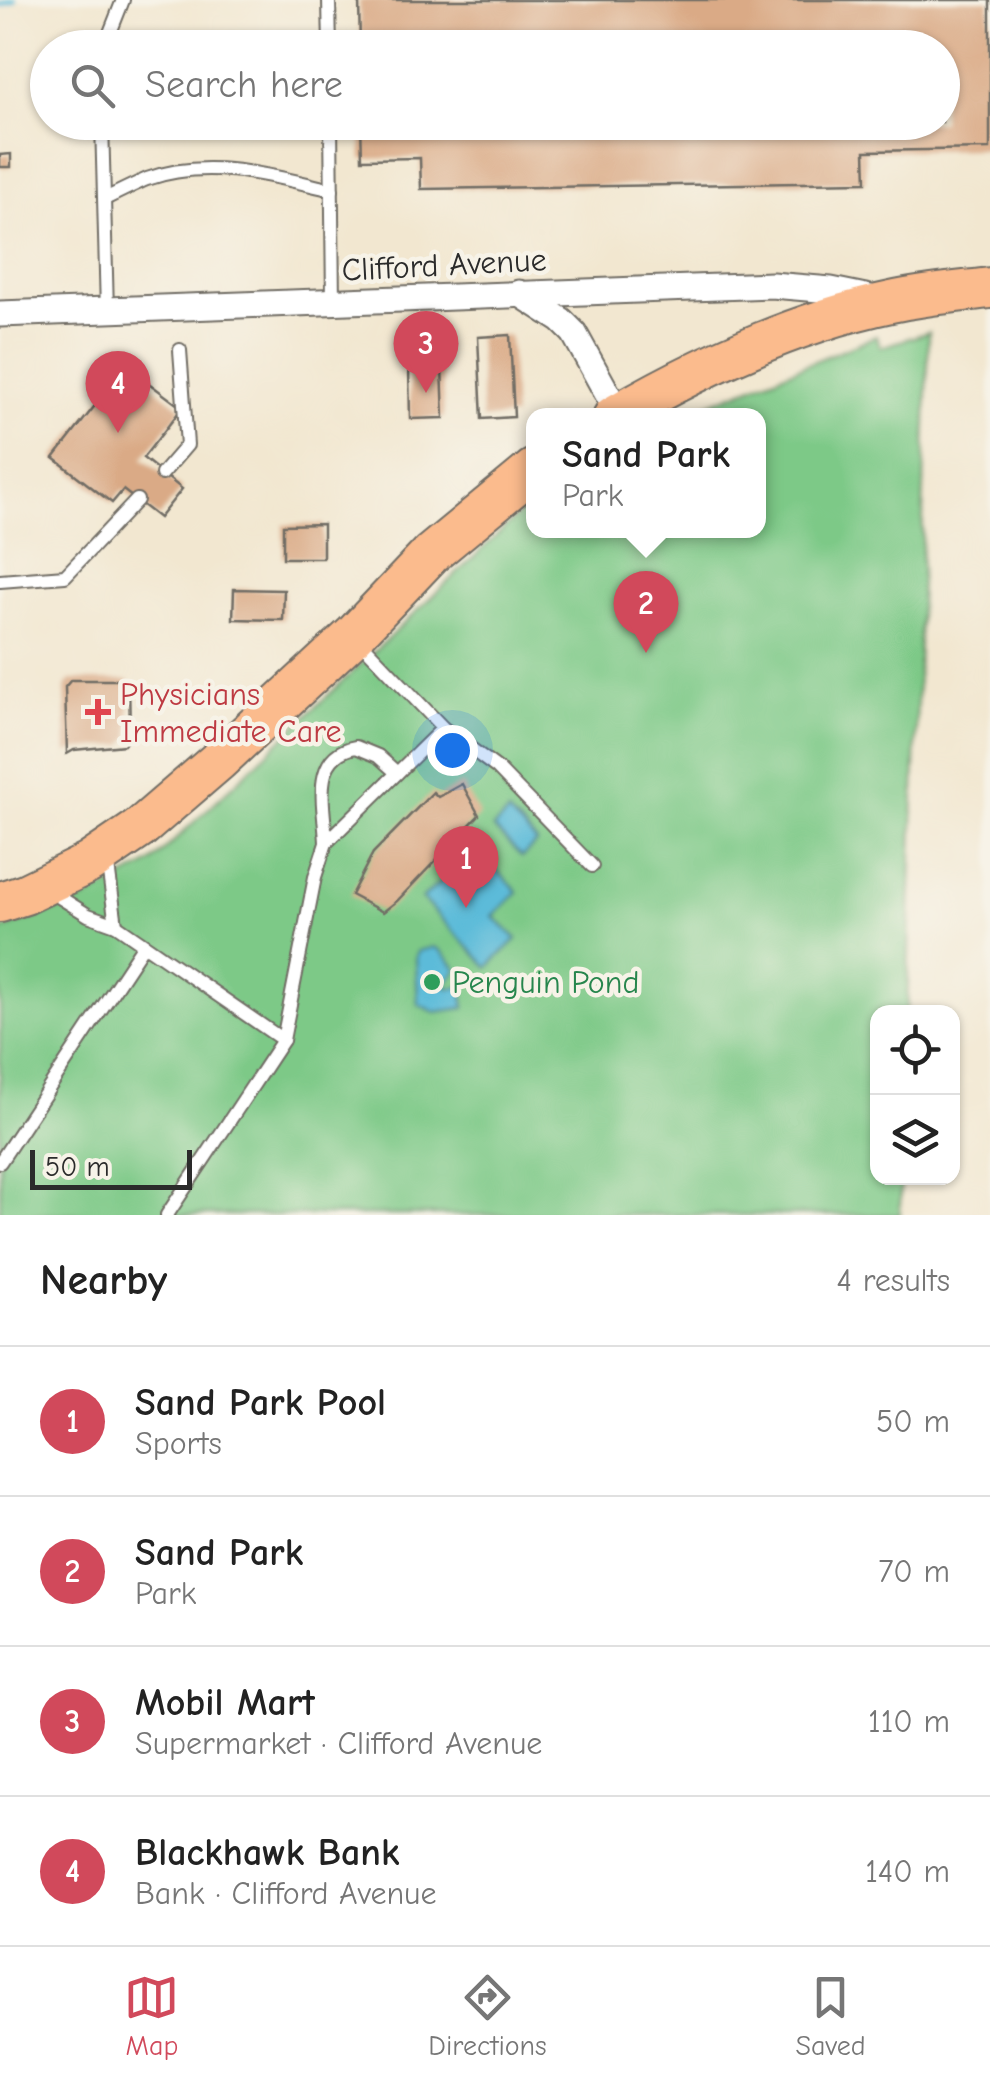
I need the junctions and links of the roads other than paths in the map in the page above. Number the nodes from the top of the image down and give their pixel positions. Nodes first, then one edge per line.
1 (123, 0) edge
2 (329, 0) edge
3 (111, 30) edge
4 (330, 30) edge
5 (103, 140) edge
6 (331, 140) edge
7 (332, 190) junction
8 (105, 198) junction
9 (990, 288) edge
10 (520, 293) junction
11 (333, 302) junction
12 (890, 302) junction
13 (107, 311) junction
14 (0, 314) edge
15 (180, 350) dead end
16 (613, 408) edge
17 (628, 408) edge
18 (162, 474) dead end
19 (526, 476) edge
20 (137, 500) dead end
21 (0, 581) edge
22 (354, 636) junction
23 (443, 728) junction
24 (397, 773) junction
25 (326, 844) junction
26 (106, 852) junction
27 (592, 866) dead end
28 (41, 886) junction
29 (0, 902) edge
30 (116, 925) junction
31 (143, 946) junction
32 (282, 1040) junction
33 (0, 1162) edge
34 (166, 1215) edge

1 - 3 lane
2 - 4 lane
5 - 8 lane
6 - 7 lane
7 - 8 lane
7 - 11 lane
8 - 13 lane
9 - 12 main road
10 - 11 street, Clifford Avenue
10 - 12 street, Clifford Avenue
10 - 16 street
11 - 13 street, Clifford Avenue
12 - 17 main road
13 - 14 street, Clifford Avenue
15 - 18 lane
19 - 22 main road
20 - 21 lane
22 - 23 lane
22 - 26 main road
23 - 24 lane
23 - 27 lane
24 - 25 lane
24 - 25 lane
25 - 32 lane
26 - 28 main road
26 - 30 lane
28 - 29 main road
28 - 30 lane
30 - 31 lane
31 - 32 lane
31 - 33 lane
32 - 34 lane

